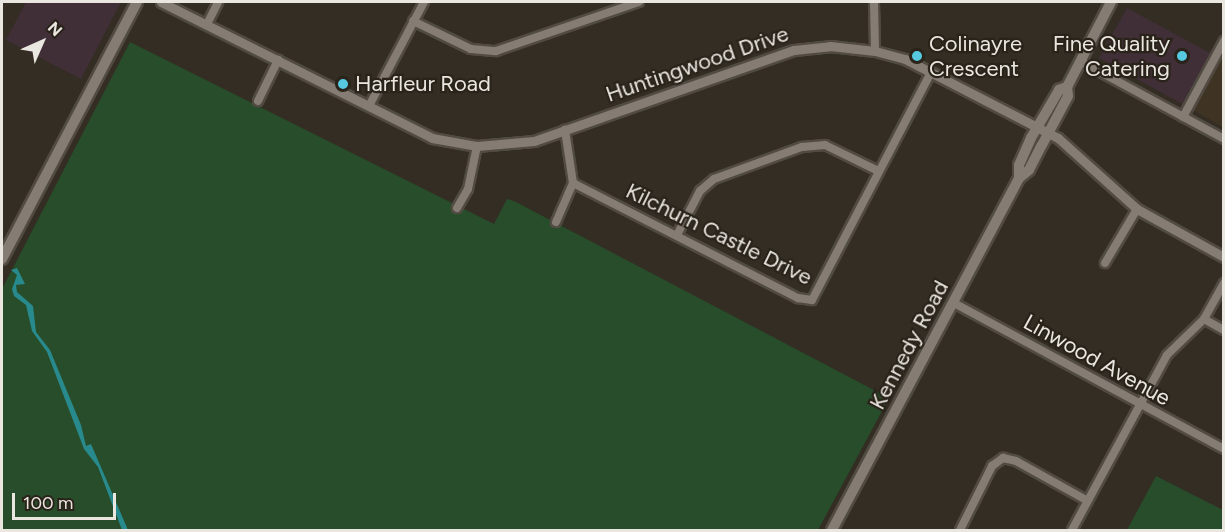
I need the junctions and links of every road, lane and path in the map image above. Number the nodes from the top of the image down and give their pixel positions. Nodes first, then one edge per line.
1 (137, 2) edge
2 (161, 2) edge
3 (218, 2) edge
4 (424, 2) edge
5 (639, 2) edge
6 (874, 2) edge
7 (1111, 2) edge
8 (413, 21) junction
9 (207, 24) junction
10 (1224, 41) edge
11 (875, 51) junction
12 (278, 60) junction
13 (1080, 61) junction
14 (932, 72) junction
15 (1067, 87) junction
16 (258, 101) dead end
17 (369, 106) junction
18 (1183, 117) junction
19 (1038, 127) junction
20 (565, 130) junction
21 (1048, 133) junction
22 (1224, 139) edge
23 (477, 146) junction
24 (878, 171) junction
25 (1019, 178) junction
26 (573, 183) junction
27 (457, 208) dead end
28 (1137, 209) junction
29 (556, 222) dead end
30 (676, 235) junction
31 (1224, 257) edge
32 (2, 259) edge
33 (1105, 263) dead end
34 (1224, 283) edge
35 (954, 303) junction
36 (1204, 319) junction
37 (1224, 330) edge
38 (1139, 404) junction
39 (1224, 449) edge
40 (1088, 501) junction
41 (832, 531) edge
42 (960, 531) edge
43 (1072, 531) edge

1 - 32 main road
2 - 9 street, Huntingwood Drive
3 - 9 street
4 - 8 street
5 - 8 street
6 - 11 street
7 - 13 main road, Kennedy Road
8 - 17 street
9 - 12 street, Huntingwood Drive
10 - 18 street
11 - 14 street, Huntingwood Drive
11 - 20 street, Huntingwood Drive
12 - 16 street
12 - 17 street, Huntingwood Drive
13 - 15 main road, Kennedy Road
13 - 18 street
14 - 19 street, Huntingwood Drive
14 - 24 street, Kilchurn Castle Drive
15 - 19 main road, Kennedy Road
15 - 21 main road, Kennedy Road
17 - 23 street, Huntingwood Drive
18 - 22 street
19 - 21 street, Huntingwood Drive
19 - 25 main road, Kennedy Road
20 - 23 street, Huntingwood Drive
20 - 26 street
21 - 25 main road, Kennedy Road
21 - 28 street, Huntingwood Drive
23 - 27 street
24 - 30 street
24 - 30 street, Kilchurn Castle Drive
25 - 35 main road, Kennedy Road
26 - 29 street
26 - 30 street, Kilchurn Castle Drive
28 - 31 street, Huntingwood Drive
28 - 33 street
34 - 36 street
35 - 38 street, Linwood Avenue
35 - 41 main road, Kennedy Road
36 - 37 street
36 - 38 street
38 - 39 street, Linwood Avenue
38 - 40 street
40 - 42 street
40 - 43 street

